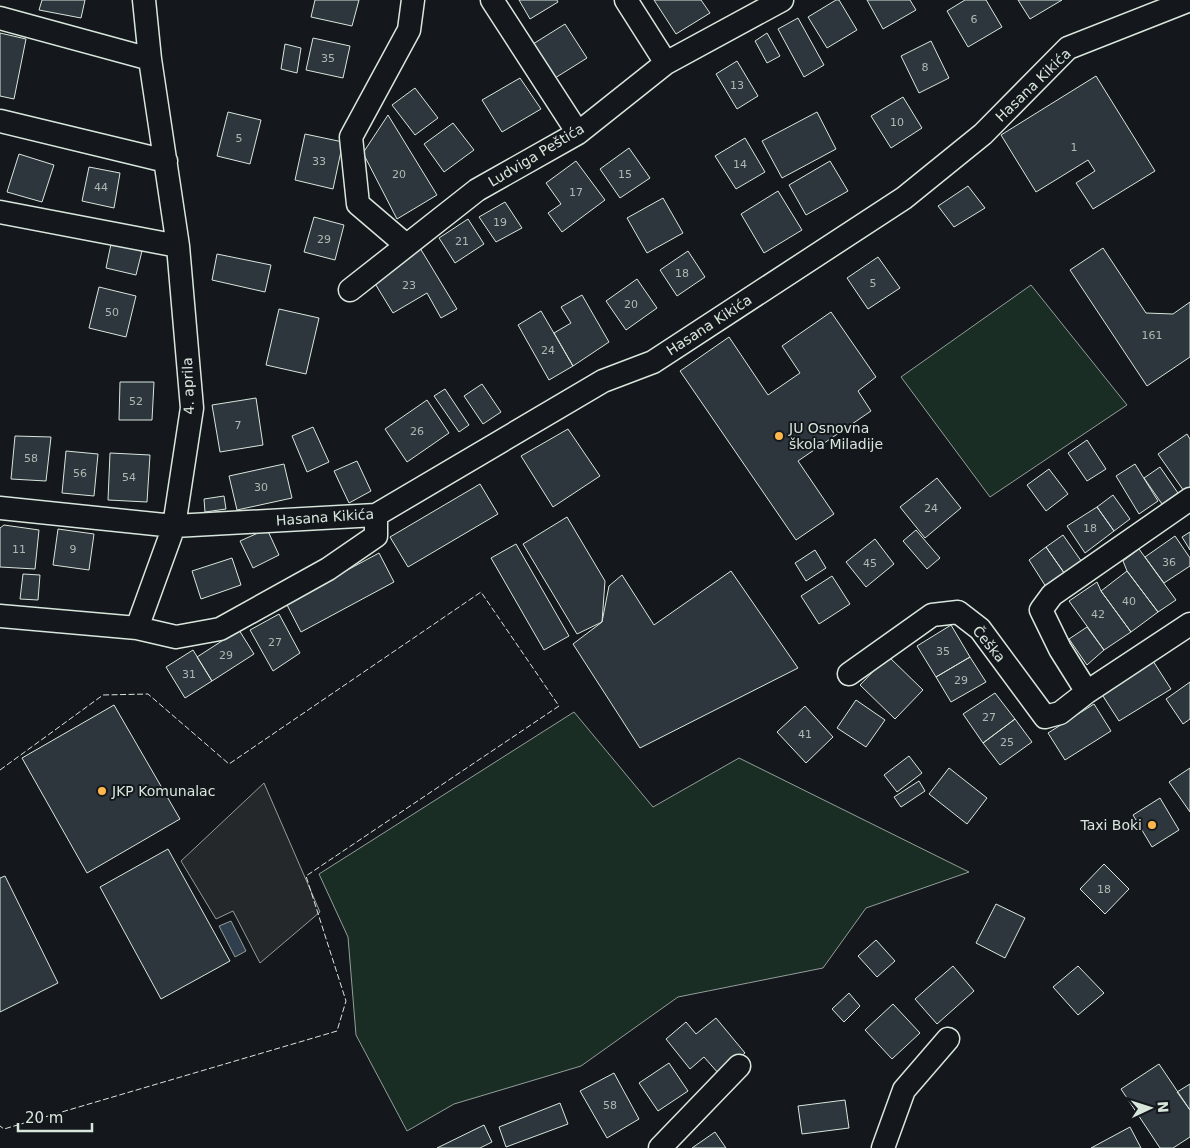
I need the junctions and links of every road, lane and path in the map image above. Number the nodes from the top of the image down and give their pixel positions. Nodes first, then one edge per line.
1 (144, 0) edge
2 (413, 0) edge
3 (492, 0) edge
4 (626, 0) edge
5 (782, 0) edge
6 (1190, 0) edge
7 (0, 18) edge
8 (150, 60) junction
9 (666, 63) junction
10 (0, 120) edge
11 (578, 133) junction
12 (166, 161) junction
13 (0, 212) edge
14 (406, 245) junction
15 (178, 246) junction
16 (350, 290) dead end
17 (1190, 498) edge
18 (0, 508) edge
19 (376, 516) junction
20 (174, 526) junction
21 (0, 616) edge
22 (1190, 624) edge
23 (137, 628) junction
24 (849, 674) dead end
25 (1087, 692) junction
26 (948, 1039) dead end
27 (738, 1066) dead end
28 (660, 1148) edge
29 (883, 1148) edge

1 - 8 street, 4. aprila
2 - 14 street
3 - 11 street
4 - 9 street
5 - 9 street, Ludviga Peštića
6 - 19 street, Hasana Kikića
7 - 8 street
8 - 12 street, 4. aprila
9 - 11 street, Ludviga Peštića
10 - 12 street
11 - 14 street, Ludviga Peštića
12 - 15 street, 4. aprila
13 - 15 street
14 - 16 street, Ludviga Peštića
15 - 20 street, 4. aprila
17 - 25 street
18 - 20 street
19 - 20 street, Hasana Kikića
19 - 23 street
20 - 23 street, 4. aprila
21 - 23 street
22 - 25 street, Češka
24 - 25 street, Češka
26 - 29 street
27 - 28 street

